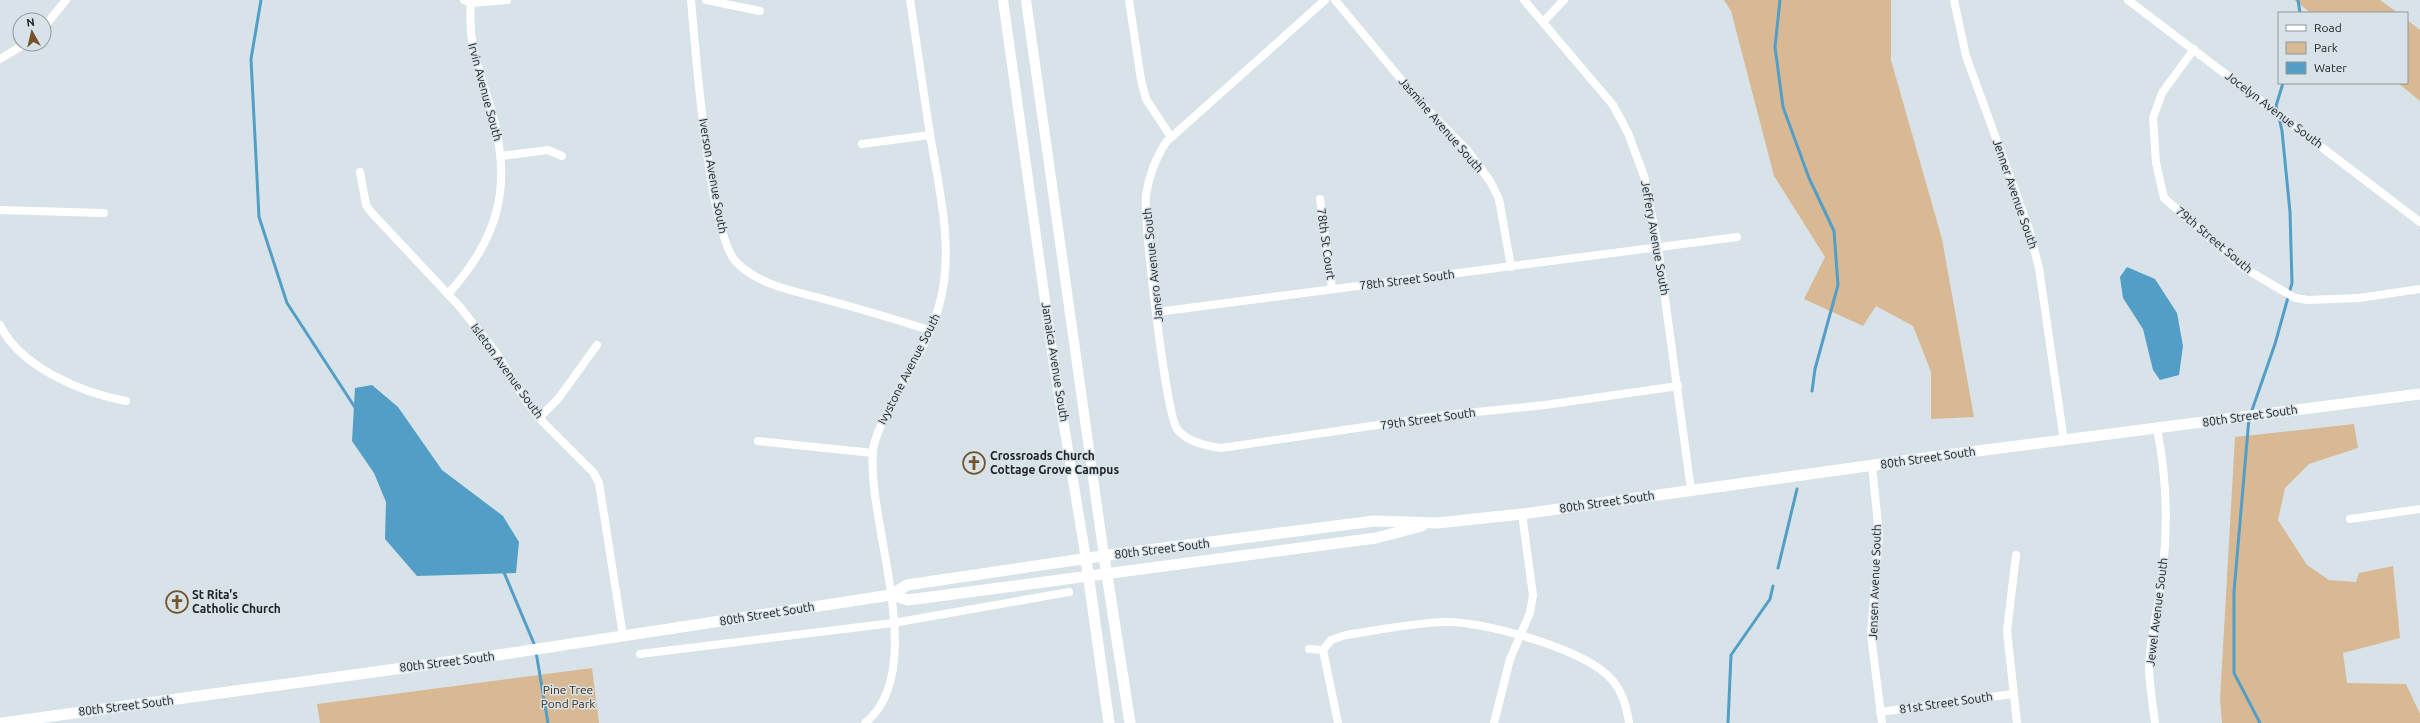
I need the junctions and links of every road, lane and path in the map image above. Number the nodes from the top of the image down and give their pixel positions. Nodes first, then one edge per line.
1 (66, 0) edge
2 (507, 0) edge
3 (691, 0) edge
4 (706, 0) edge
5 (910, 0) edge
6 (1003, 0) edge
7 (1026, 0) edge
8 (1129, 0) edge
9 (1325, 0) edge
10 (1335, 0) edge
11 (1524, 0) edge
12 (1564, 0) edge
13 (1954, 0) edge
14 (2128, 0) edge
15 (468, 1) edge
16 (760, 11) dead end
17 (52, 17) edge
18 (1543, 22) junction
19 (2194, 49) junction
20 (12, 52) edge
21 (0, 59) edge
22 (930, 135) junction
23 (1171, 137) junction
24 (862, 144) dead end
25 (501, 156) junction
26 (562, 156) dead end
27 (360, 172) dead end
28 (1320, 199) dead end
29 (0, 210) edge
30 (104, 213) dead end
31 (2420, 222) edge
32 (1737, 237) dead end
33 (1658, 247) junction
34 (1512, 267) junction
35 (1332, 289) junction
36 (2420, 289) edge
37 (448, 294) junction
38 (1157, 312) junction
39 (0, 324) edge
40 (930, 330) junction
41 (597, 345) dead end
42 (1678, 386) junction
43 (2420, 394) edge
44 (126, 402) dead end
45 (539, 418) junction
46 (2157, 429) junction
47 (1181, 434) joint
48 (758, 441) dead end
49 (2064, 441) junction
50 (873, 453) junction
51 (1872, 466) junction
52 (1691, 490) junction
53 (2420, 509) edge
54 (1522, 514) junction
55 (2350, 518) dead end
56 (1437, 523) junction
57 (2016, 555) dead end
58 (1104, 556) junction
59 (1086, 559) junction
60 (1107, 574) junction
61 (1088, 577) junction
62 (1069, 592) dead end
63 (891, 595) junction
64 (893, 622) junction
65 (1520, 635) junction
66 (623, 636) junction
67 (1309, 649) dead end
68 (1323, 650) junction
69 (640, 654) dead end
70 (2013, 694) junction
71 (1880, 712) junction
72 (2, 723) edge
73 (865, 723) edge
74 (1109, 723) edge
75 (1130, 723) edge
76 (1338, 723) edge
77 (1494, 723) edge
78 (1629, 723) edge
79 (1882, 723) edge
80 (2017, 723) edge
81 (2155, 723) edge

1 - 17 street
2 - 15 street
3 - 40 street, Iverson Avenue South
4 - 16 street
5 - 22 street, Ivystone Avenue South
6 - 59 street, Jamaica Avenue South
7 - 58 street, Jamaica Avenue South
8 - 23 street
9 - 23 street, Janero Avenue South
10 - 34 street, Jasmine Avenue South
11 - 18 street, Jeffery Avenue South
12 - 18 street
13 - 49 street, Jenner Avenue South
14 - 19 street, Jocelyn Avenue South
15 - 25 street, Irvin Avenue South
18 - 33 street, Jeffery Avenue South
19 - 31 street, Jocelyn Avenue South
19 - 36 street, 79th Street South
20 - 21 street
22 - 24 street
22 - 40 street, Ivystone Avenue South
23 - 38 street, Janero Avenue South
25 - 26 street
25 - 37 street, Irvin Avenue South
27 - 37 street, Isleton Avenue South
28 - 35 street, 78th St Court
29 - 30 street
32 - 33 street, 78th Street South
33 - 34 street, 78th Street South
33 - 42 street, Jeffery Avenue South
34 - 35 street, 78th Street South
35 - 38 street, 78th Street South
37 - 45 street, Isleton Avenue South
38 - 47 street, Janero Avenue South
39 - 44 street
40 - 50 street, Ivystone Avenue South
41 - 45 street
42 - 47 street, 79th Street South
42 - 52 street, Jeffery Avenue South
43 - 46 main road, 80th Street South
45 - 66 street, Isleton Avenue South
46 - 49 main road, 80th Street South
46 - 81 street, Jewel Avenue South
48 - 50 street
49 - 51 main road, 80th Street South
50 - 63 street, Ivystone Avenue South
51 - 52 main road, 80th Street South
51 - 71 street, Jensen Avenue South
52 - 54 main road, 80th Street South
53 - 55 street
54 - 56 main road, 80th Street South
54 - 65 street
56 - 58 main road, 80th Street South
56 - 60 main road, 80th Street South
57 - 70 street
58 - 59 main road, 80th Street South
58 - 60 main road, Jamaica Avenue South
59 - 61 main road, Jamaica Avenue South
59 - 63 main road, 80th Street South
60 - 61 main road, 80th Street South
60 - 75 main road, Jamaica Avenue South
61 - 63 main road, 80th Street South
61 - 74 main road, Jamaica Avenue South
62 - 64 street, 80th Street South
63 - 64 street, Ivystone Avenue South
63 - 66 main road, 80th Street South
64 - 69 street, 80th Street South
64 - 73 street, Ivystone Avenue South
65 - 68 street
65 - 77 street
65 - 78 street
66 - 72 main road, 80th Street South
67 - 68 street
68 - 76 street
70 - 71 street, 81st Street South
70 - 80 street
71 - 79 street, Jensen Avenue South

